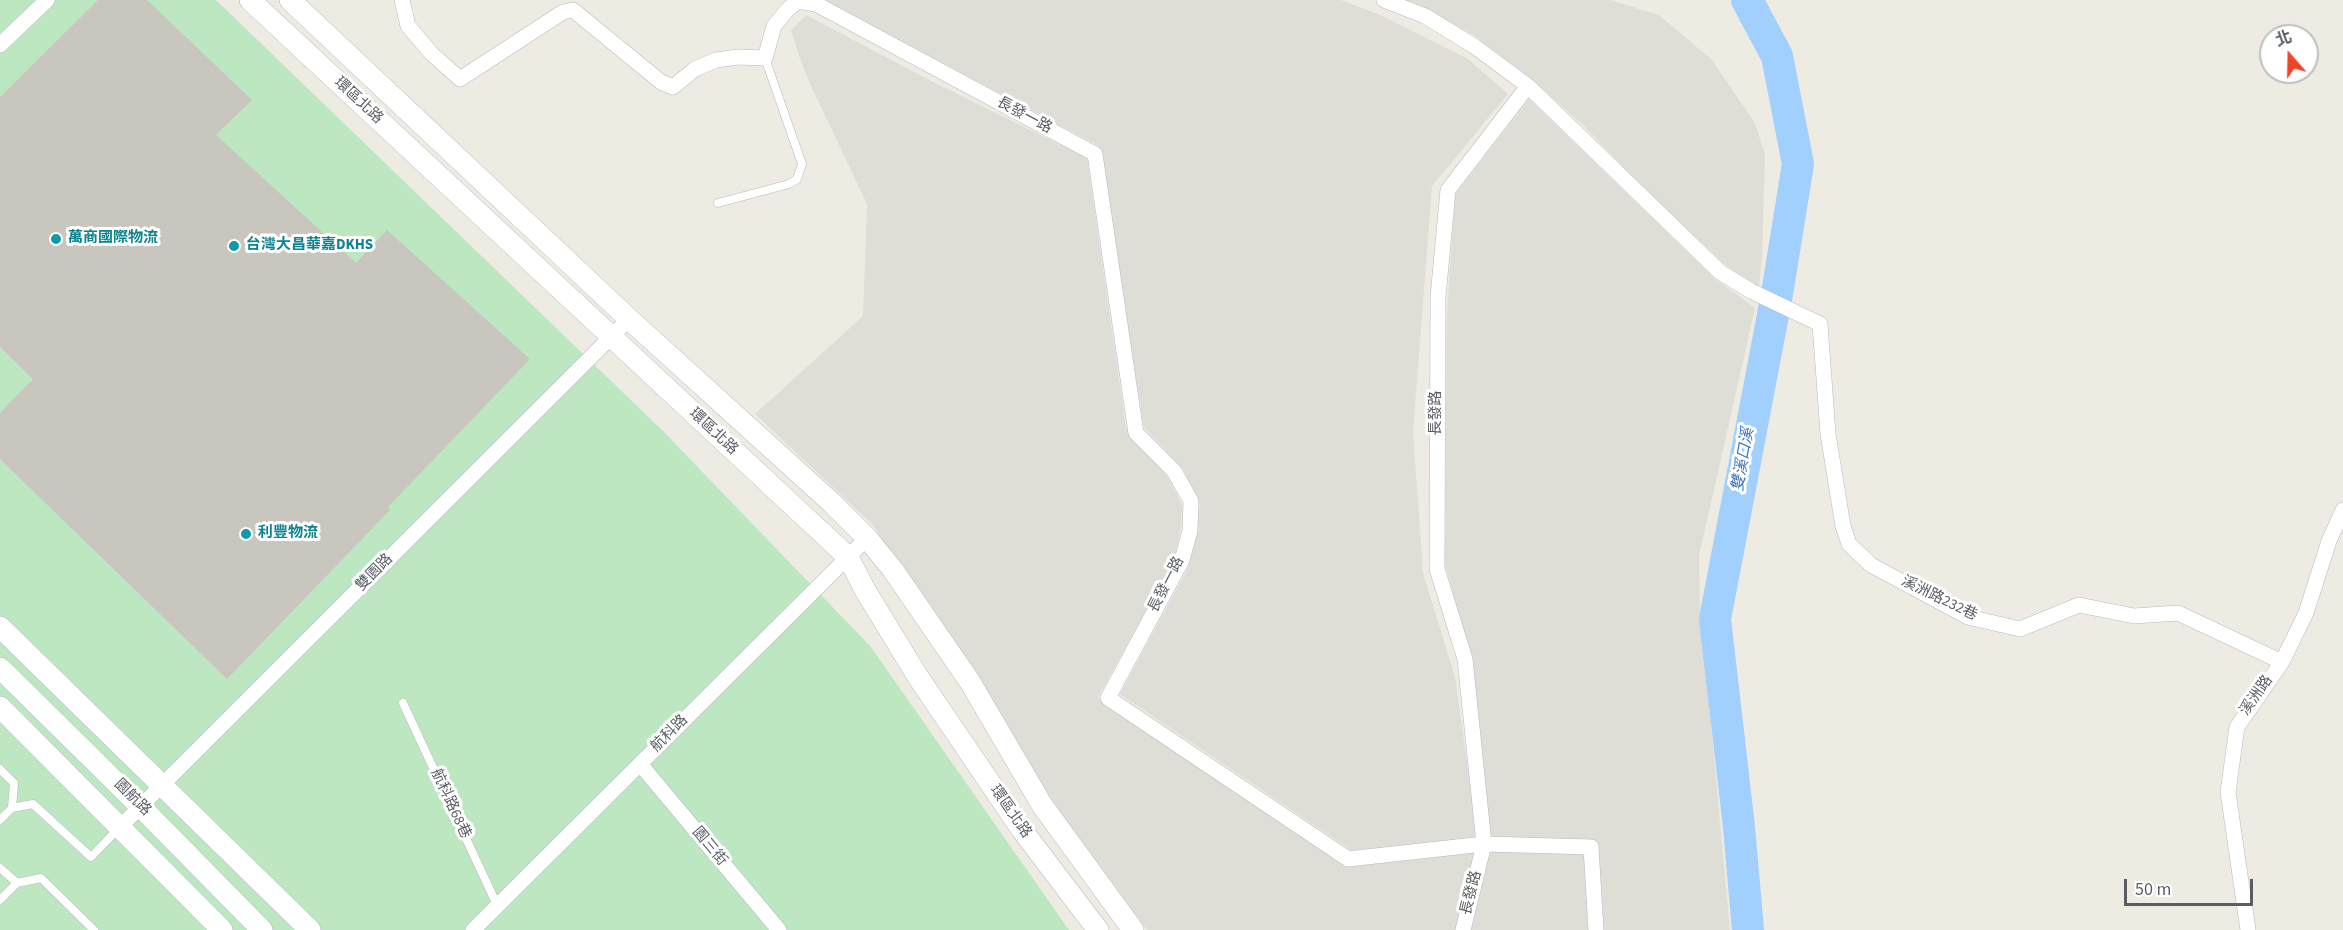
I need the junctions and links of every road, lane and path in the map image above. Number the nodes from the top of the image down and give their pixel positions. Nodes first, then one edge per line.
1 (47, 0) edge
2 (250, 0) edge
3 (290, 0) edge
4 (402, 0) edge
5 (1384, 0) edge
6 (816, 2) edge
7 (0, 45) edge
8 (765, 58) junction
9 (1528, 86) junction
10 (718, 203) dead end
11 (629, 320) junction
12 (612, 338) junction
13 (2343, 510) edge
14 (867, 538) junction
15 (848, 557) junction
16 (0, 627) edge
17 (2282, 662) junction
18 (0, 669) edge
19 (403, 703) dead end
20 (0, 707) edge
21 (640, 764) junction
22 (0, 769) edge
23 (162, 785) junction
24 (140, 806) junction
25 (12, 808) junction
26 (0, 820) edge
27 (120, 827) junction
28 (1484, 844) junction
29 (0, 868) edge
30 (17, 883) junction
31 (0, 900) edge
32 (497, 905) junction
33 (94, 930) edge
34 (222, 930) edge
35 (262, 930) edge
36 (310, 930) edge
37 (473, 930) edge
38 (779, 930) edge
39 (1098, 930) edge
40 (1133, 930) edge
41 (1463, 930) edge
42 (1596, 930) edge
43 (2248, 930) edge

1 - 7 street
2 - 12 street, 環區北路
3 - 11 street, 環區北路
4 - 8 street
5 - 9 street
6 - 8 street
6 - 28 street, 長發一路
8 - 10 lane
9 - 17 street, 溪洲路232巷
9 - 28 street, 長發路
11 - 12 street, 雙園路
11 - 14 street, 環區北路
12 - 15 street, 環區北路
12 - 23 street, 雙園路
13 - 17 street, 溪洲路
14 - 15 street, 航科路
14 - 40 street, 環區北路
15 - 21 street, 航科路
15 - 39 street, 環區北路
16 - 23 street
17 - 43 street, 溪洲路
18 - 24 street, 園航路
19 - 32 lane, 航科路68巷
20 - 27 street
21 - 32 street, 航科路
21 - 38 street, 園三街
22 - 25 lane
23 - 24 street, 雙園路
23 - 36 street
24 - 27 street, 雙園路
24 - 35 street, 園航路
25 - 26 lane
25 - 27 lane
27 - 34 street
28 - 41 street, 長發路
28 - 42 street, 長發一路
29 - 30 lane
30 - 31 lane
30 - 33 lane
32 - 37 street, 航科路

